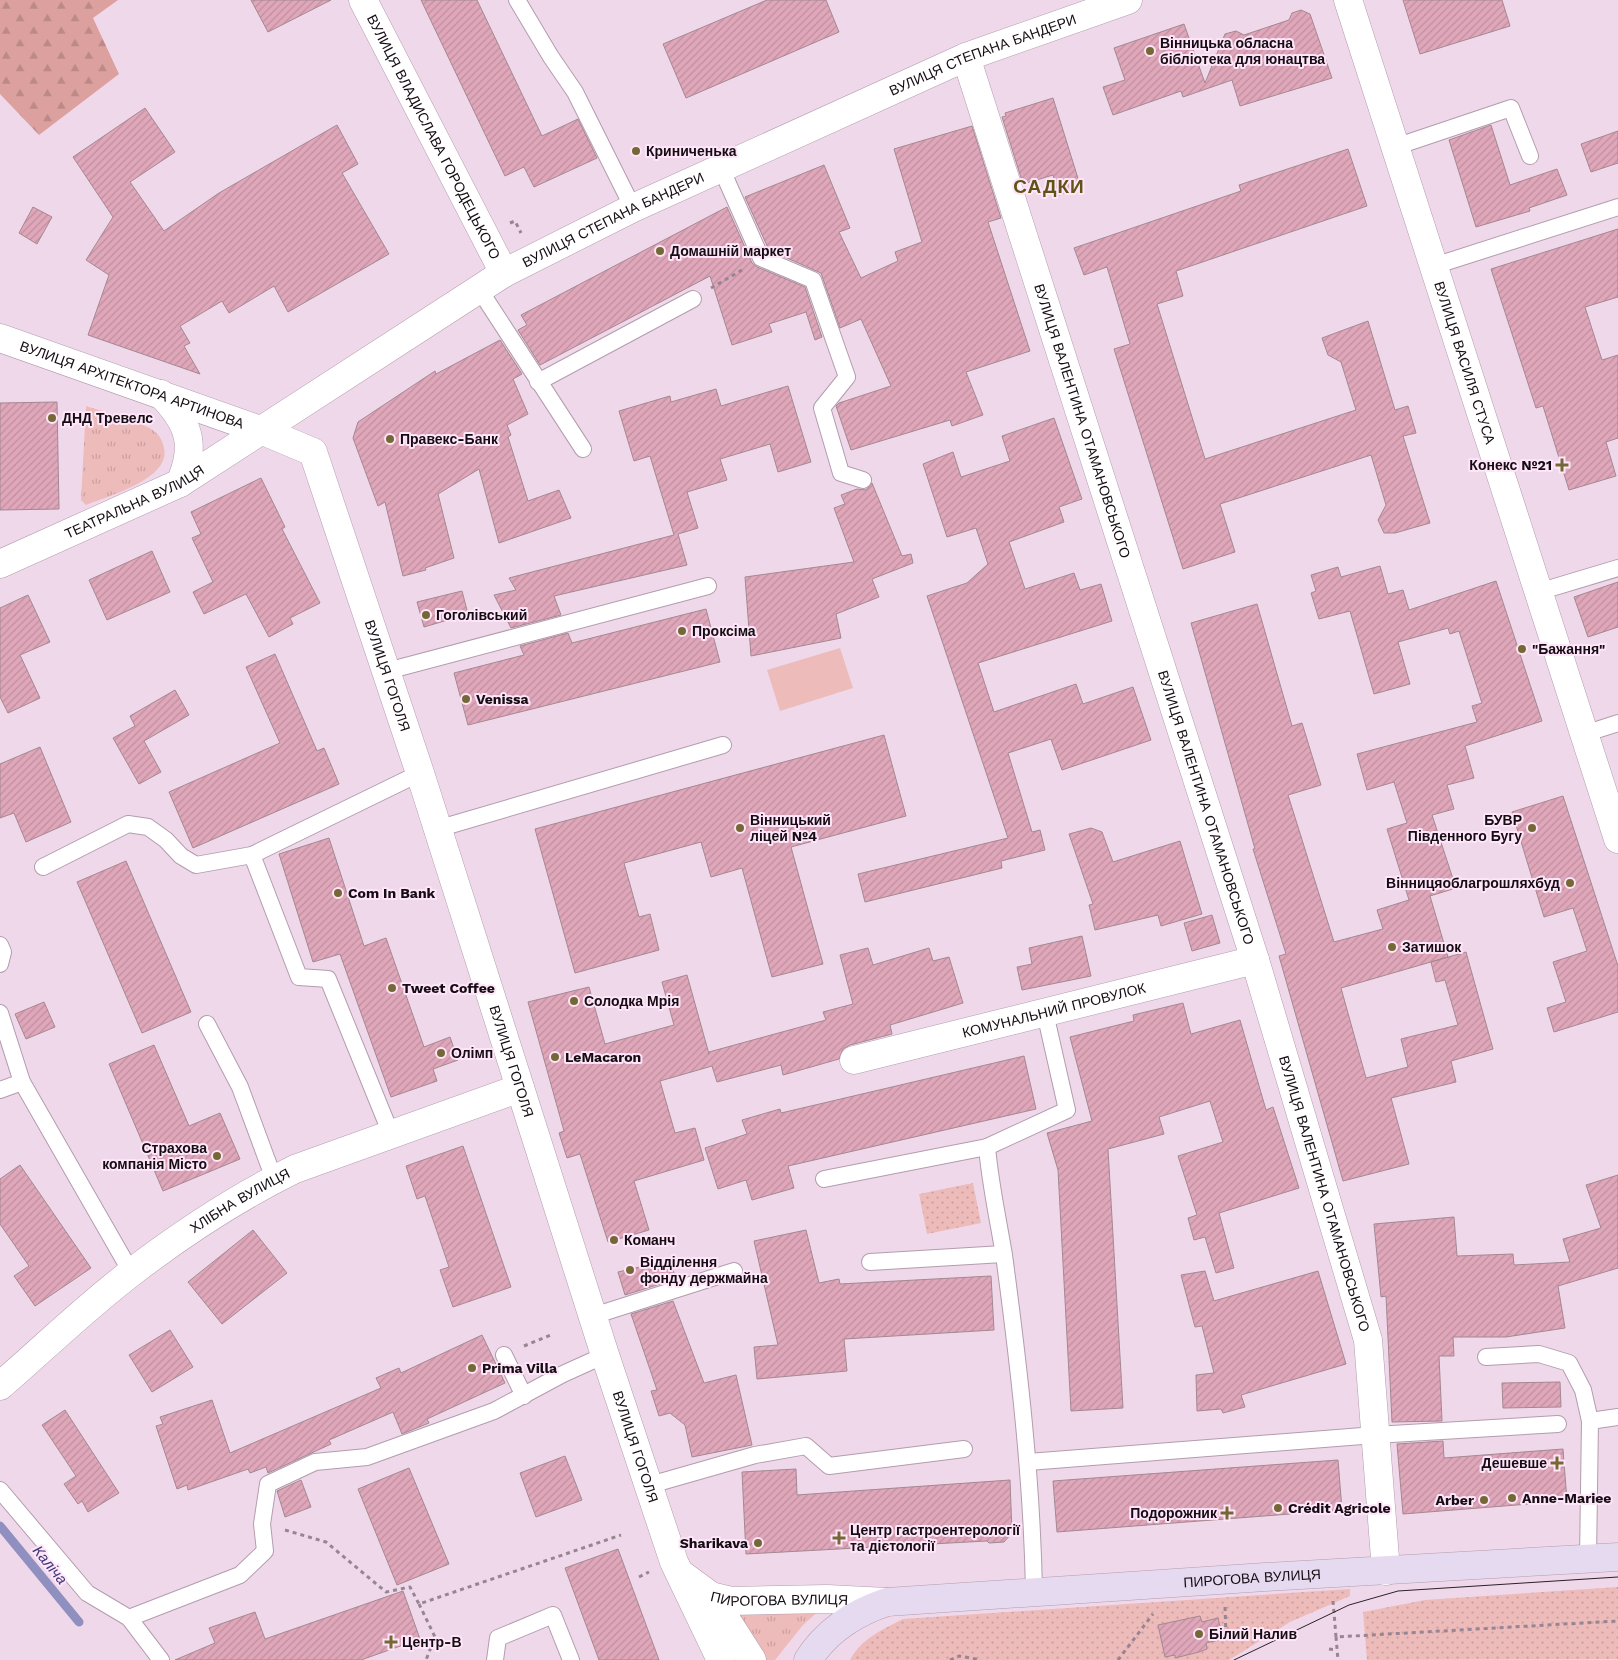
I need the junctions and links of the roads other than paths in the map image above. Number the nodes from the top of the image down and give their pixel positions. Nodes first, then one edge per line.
1 (363, 0) edge
2 (517, 0) edge
3 (1348, 0) edge
4 (1122, 1) edge
5 (966, 57) junction
6 (1395, 146) junction
7 (1530, 156) dead end
8 (721, 168) junction
9 (1618, 207) edge
10 (633, 208) junction
11 (1434, 266) junction
12 (504, 273) junction
13 (480, 289) junction
14 (693, 299) road end
15 (0, 338) edge
16 (538, 382) junction
17 (161, 394) junction
18 (263, 431) junction
19 (583, 449) dead end
20 (864, 480) dead end
21 (180, 483) junction
22 (0, 564) edge
23 (1618, 568) edge
24 (708, 586) dead end
25 (1538, 592) junction
26 (387, 671) junction
27 (1618, 723) edge
28 (1584, 734) junction
29 (723, 745) dead end
30 (420, 773) junction
31 (436, 829) junction
32 (1618, 839) edge
33 (252, 855) junction
34 (43, 867) dead end
35 (0, 945) edge
36 (1255, 960) junction
37 (0, 964) edge
38 (1045, 1012) junction
39 (0, 1013) edge
40 (207, 1024) dead end
41 (854, 1060) dead end
42 (22, 1082) junction
43 (520, 1088) junction
44 (0, 1090) edge
45 (391, 1134) junction
46 (987, 1146) junction
47 (274, 1179) junction
48 (824, 1179) dead end
49 (1003, 1254) junction
50 (870, 1262) dead end
51 (734, 1271) dead end
52 (131, 1272) junction
53 (593, 1316) junction
54 (504, 1354) dead end
55 (605, 1355) junction
56 (1486, 1357) dead end
57 (0, 1386) edge
58 (524, 1396) junction
59 (1618, 1417) edge
60 (1590, 1421) junction
61 (1558, 1424) dead end
62 (1375, 1435) junction
63 (964, 1449) dead end
64 (1028, 1462) junction
65 (650, 1484) junction
66 (0, 1490) edge
67 (1618, 1557) edge
68 (1588, 1559) junction
69 (1386, 1571) junction
70 (680, 1573) junction
71 (1034, 1592) junction
72 (711, 1596) junction
73 (887, 1602) junction
74 (129, 1618) junction
75 (160, 1660) edge
76 (495, 1660) edge
77 (571, 1660) edge
78 (721, 1660) edge
79 (752, 1660) edge
80 (808, 1660) edge

1 - 12 street, ВУЛИЦЯ ВЛАДИСЛАВА ГОРОДЕЦЬКОГО
2 - 10 lane
3 - 6 street, ВУЛИЦЯ ВАСИЛЯ СТУСА
4 - 5 street, ВУЛИЦЯ СТЕПАНА БАНДЕРИ
5 - 8 street, ВУЛИЦЯ СТЕПАНА БАНДЕРИ
5 - 36 street, ВУЛИЦЯ ВАЛЕНТИНА ОТАМАНОВСЬКОГО
6 - 7 lane
6 - 11 street, ВУЛИЦЯ ВАСИЛЯ СТУСА
8 - 10 street, ВУЛИЦЯ СТЕПАНА БАНДЕРИ
8 - 20 lane
9 - 11 lane
10 - 12 street, ВУЛИЦЯ СТЕПАНА БАНДЕРИ
11 - 25 street, ВУЛИЦЯ ВАСИЛЯ СТУСА
12 - 13 street, ВУЛИЦЯ СТЕПАНА БАНДЕРИ
13 - 16 lane
13 - 18 street, ВУЛИЦЯ СТЕПАНА БАНДЕРИ
14 - 16 lane
15 - 17 street, ВУЛИЦЯ АРХІТЕКТОРА АРТИНОВА
16 - 19 lane
17 - 18 street, ВУЛИЦЯ АРХІТЕКТОРА АРТИНОВА
17 - 21 street
18 - 21 street, ТЕАТРАЛЬНА ВУЛИЦЯ
18 - 26 street, ВУЛИЦЯ ГОГОЛЯ
21 - 22 street, ТЕАТРАЛЬНА ВУЛИЦЯ
23 - 25 lane
24 - 26 lane
25 - 28 street, ВУЛИЦЯ ВАСИЛЯ СТУСА
26 - 30 street, ВУЛИЦЯ ГОГОЛЯ
27 - 28 lane
28 - 32 street, ВУЛИЦЯ ВАСИЛЯ СТУСА
29 - 31 lane
30 - 31 street, ВУЛИЦЯ ГОГОЛЯ
30 - 33 lane
31 - 43 street, ВУЛИЦЯ ГОГОЛЯ
33 - 34 lane
33 - 45 lane
35 - 37 lane
36 - 38 street, КОМУНАЛЬНИЙ ПРОВУЛОК
36 - 62 street, ВУЛИЦЯ ВАЛЕНТИНА ОТАМАНОВСЬКОГО
38 - 41 street, КОМУНАЛЬНИЙ ПРОВУЛОК
38 - 46 lane
39 - 42 lane
40 - 47 lane
42 - 44 lane
42 - 52 lane
43 - 45 street, ХЛІБНА ВУЛИЦЯ
43 - 53 street, ВУЛИЦЯ ГОГОЛЯ
45 - 47 street, ХЛІБНА ВУЛИЦЯ
46 - 48 lane
46 - 49 lane
47 - 52 street, ХЛІБНА ВУЛИЦЯ
49 - 50 lane
49 - 64 lane
51 - 53 lane
52 - 57 street, ХЛІБНА ВУЛИЦЯ
53 - 55 street, ВУЛИЦЯ ГОГОЛЯ
54 - 58 lane
55 - 58 lane
55 - 65 street, ВУЛИЦЯ ГОГОЛЯ
56 - 60 lane
58 - 74 lane
59 - 60 lane
60 - 68 lane
61 - 62 lane
62 - 64 lane
62 - 69 street, ВУЛИЦЯ ВАЛЕНТИНА ОТАМАНОВСЬКОГО
63 - 65 lane
64 - 71 lane
65 - 70 street, ВУЛИЦЯ ГОГОЛЯ
66 - 74 lane
67 - 68 main road, ПИРОГОВА ВУЛИЦЯ
68 - 69 main road, ПИРОГОВА ВУЛИЦЯ
69 - 71 main road, ПИРОГОВА ВУЛИЦЯ
70 - 72 street, ПИРОГОВА ВУЛИЦЯ
70 - 78 street, ВУЛИЦЯ ГОГОЛЯ
71 - 73 main road, ПИРОГОВА ВУЛИЦЯ
72 - 73 street, ПИРОГОВА ВУЛИЦЯ
72 - 79 street
73 - 80 main road, ПИРОГОВА ВУЛИЦЯ
74 - 75 lane
76 - 77 lane

